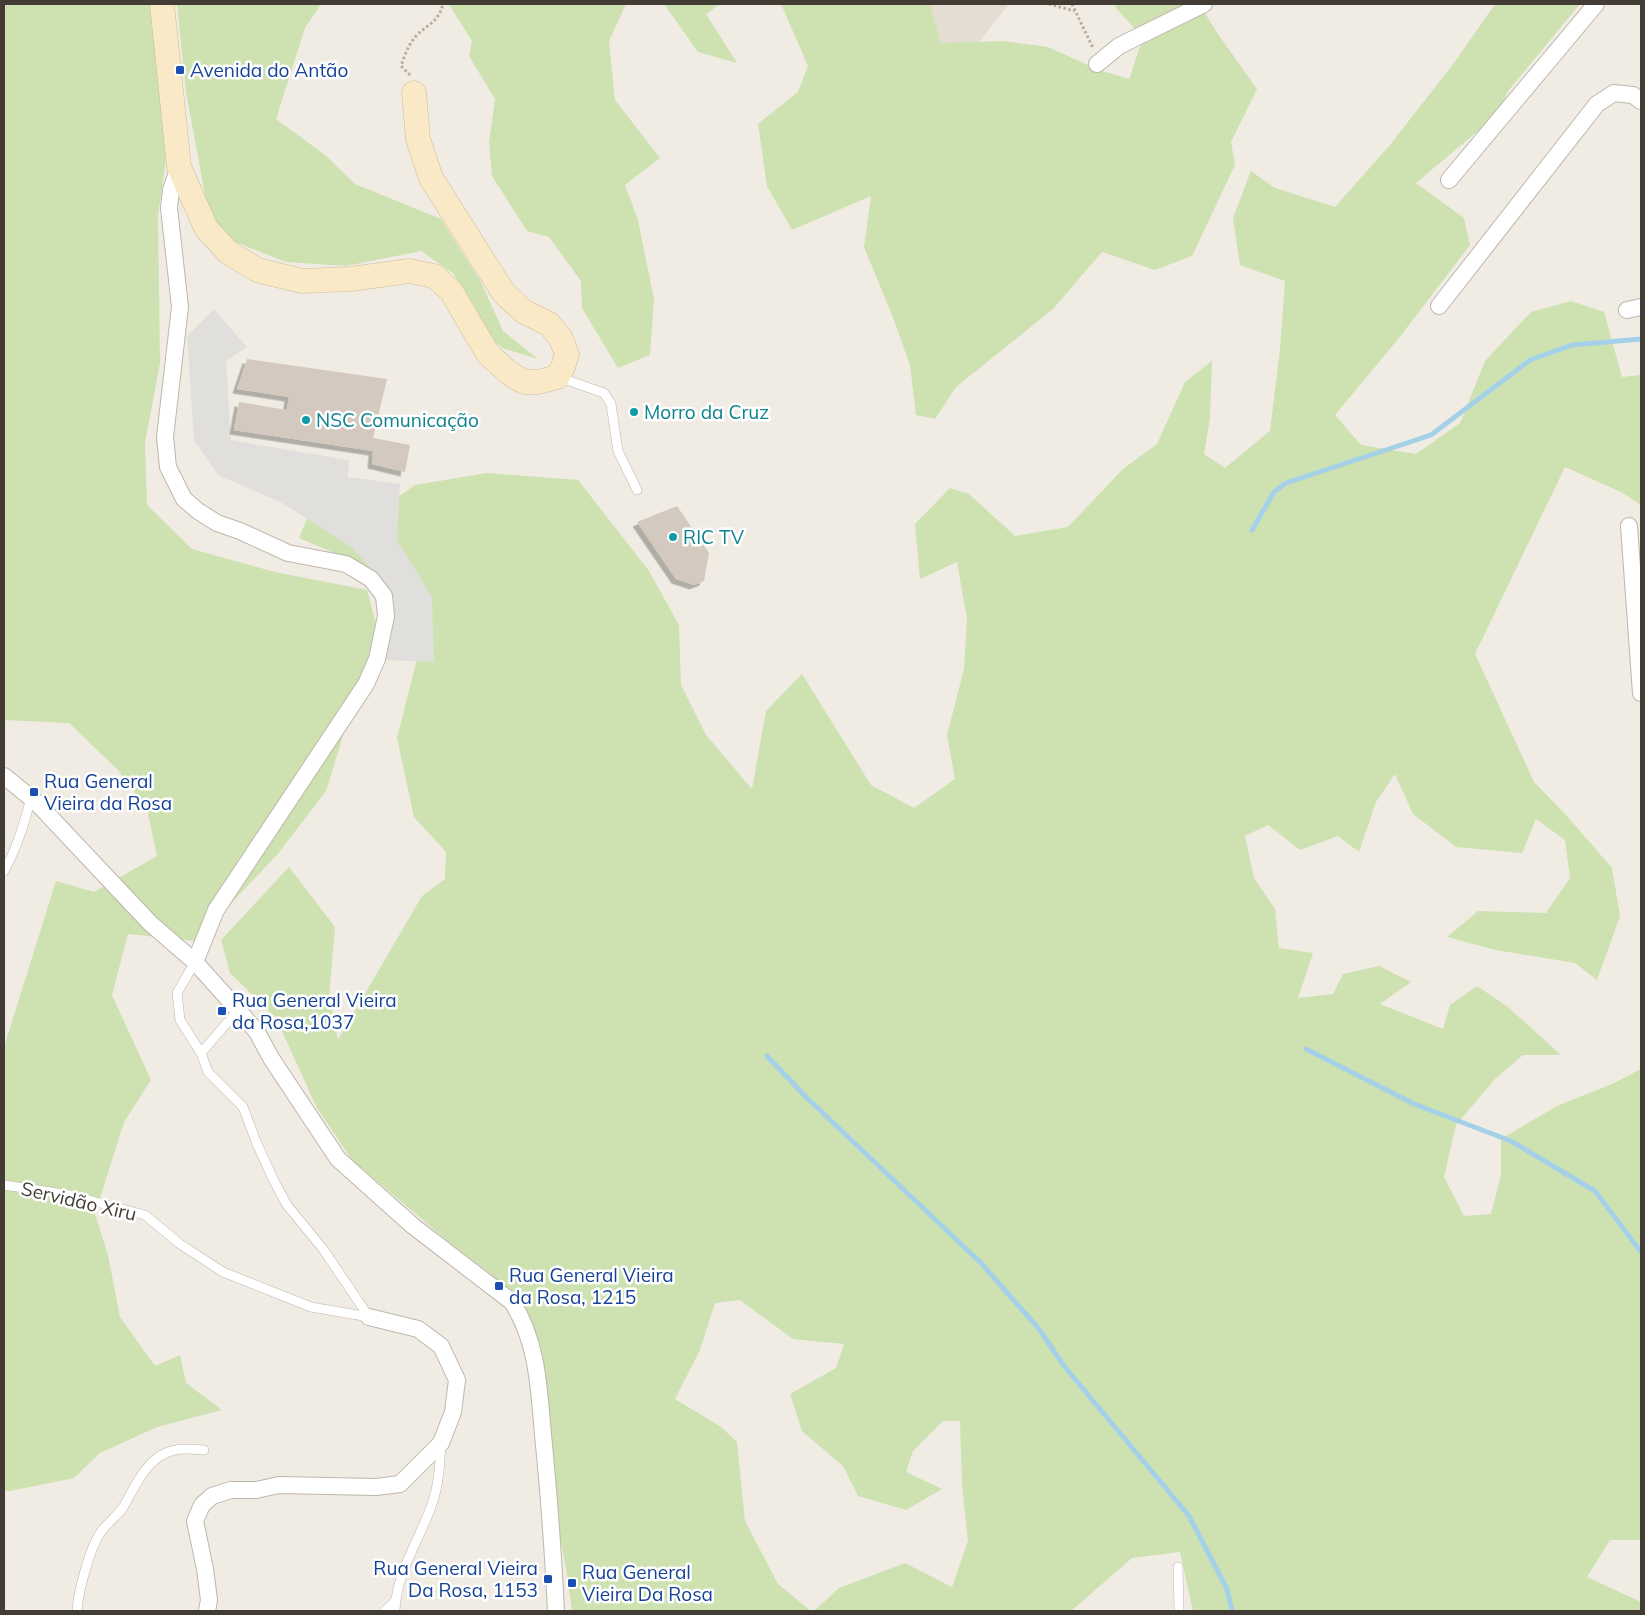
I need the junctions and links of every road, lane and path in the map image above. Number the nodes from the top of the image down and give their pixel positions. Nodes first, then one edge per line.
1 (162, 4) edge
2 (443, 4) edge
3 (1049, 4) edge
4 (1072, 4) edge
5 (1204, 4) edge
6 (1596, 4) edge
7 (1075, 12) junction
8 (1098, 64) joint
9 (414, 93) joint
10 (1641, 101) edge
11 (180, 167) junction
12 (1448, 180) dead end
13 (1439, 306) dead end
14 (557, 377) junction
15 (637, 490) dead end
16 (1629, 526) dead end
17 (1641, 693) edge
18 (4, 776) edge
19 (31, 798) junction
20 (4, 871) edge
21 (195, 962) junction
22 (238, 1010) junction
23 (201, 1053) junction
24 (4, 1184) edge
25 (369, 1316) junction
26 (441, 1443) junction
27 (204, 1450) dead end
28 (1178, 1567) dead end
29 (395, 1601) junction
30 (77, 1611) edge
31 (208, 1611) edge
32 (385, 1611) edge
33 (395, 1611) edge
34 (556, 1611) edge
35 (1179, 1611) edge

1 - 11 street
2 - 9 path
3 - 7 path
4 - 7 path
5 - 8 street
6 - 12 street
7 - 8 path
9 - 14 street
10 - 13 street
11 - 14 street
11 - 21 street
14 - 15 lane
16 - 17 street
18 - 19 street
19 - 20 lane
19 - 21 street
21 - 22 street
21 - 23 lane
22 - 23 lane
22 - 34 street
23 - 25 lane
24 - 25 lane, Servidão Xiru
25 - 26 street
26 - 29 lane
26 - 31 street
27 - 30 lane
28 - 35 lane
29 - 32 lane
29 - 33 lane

